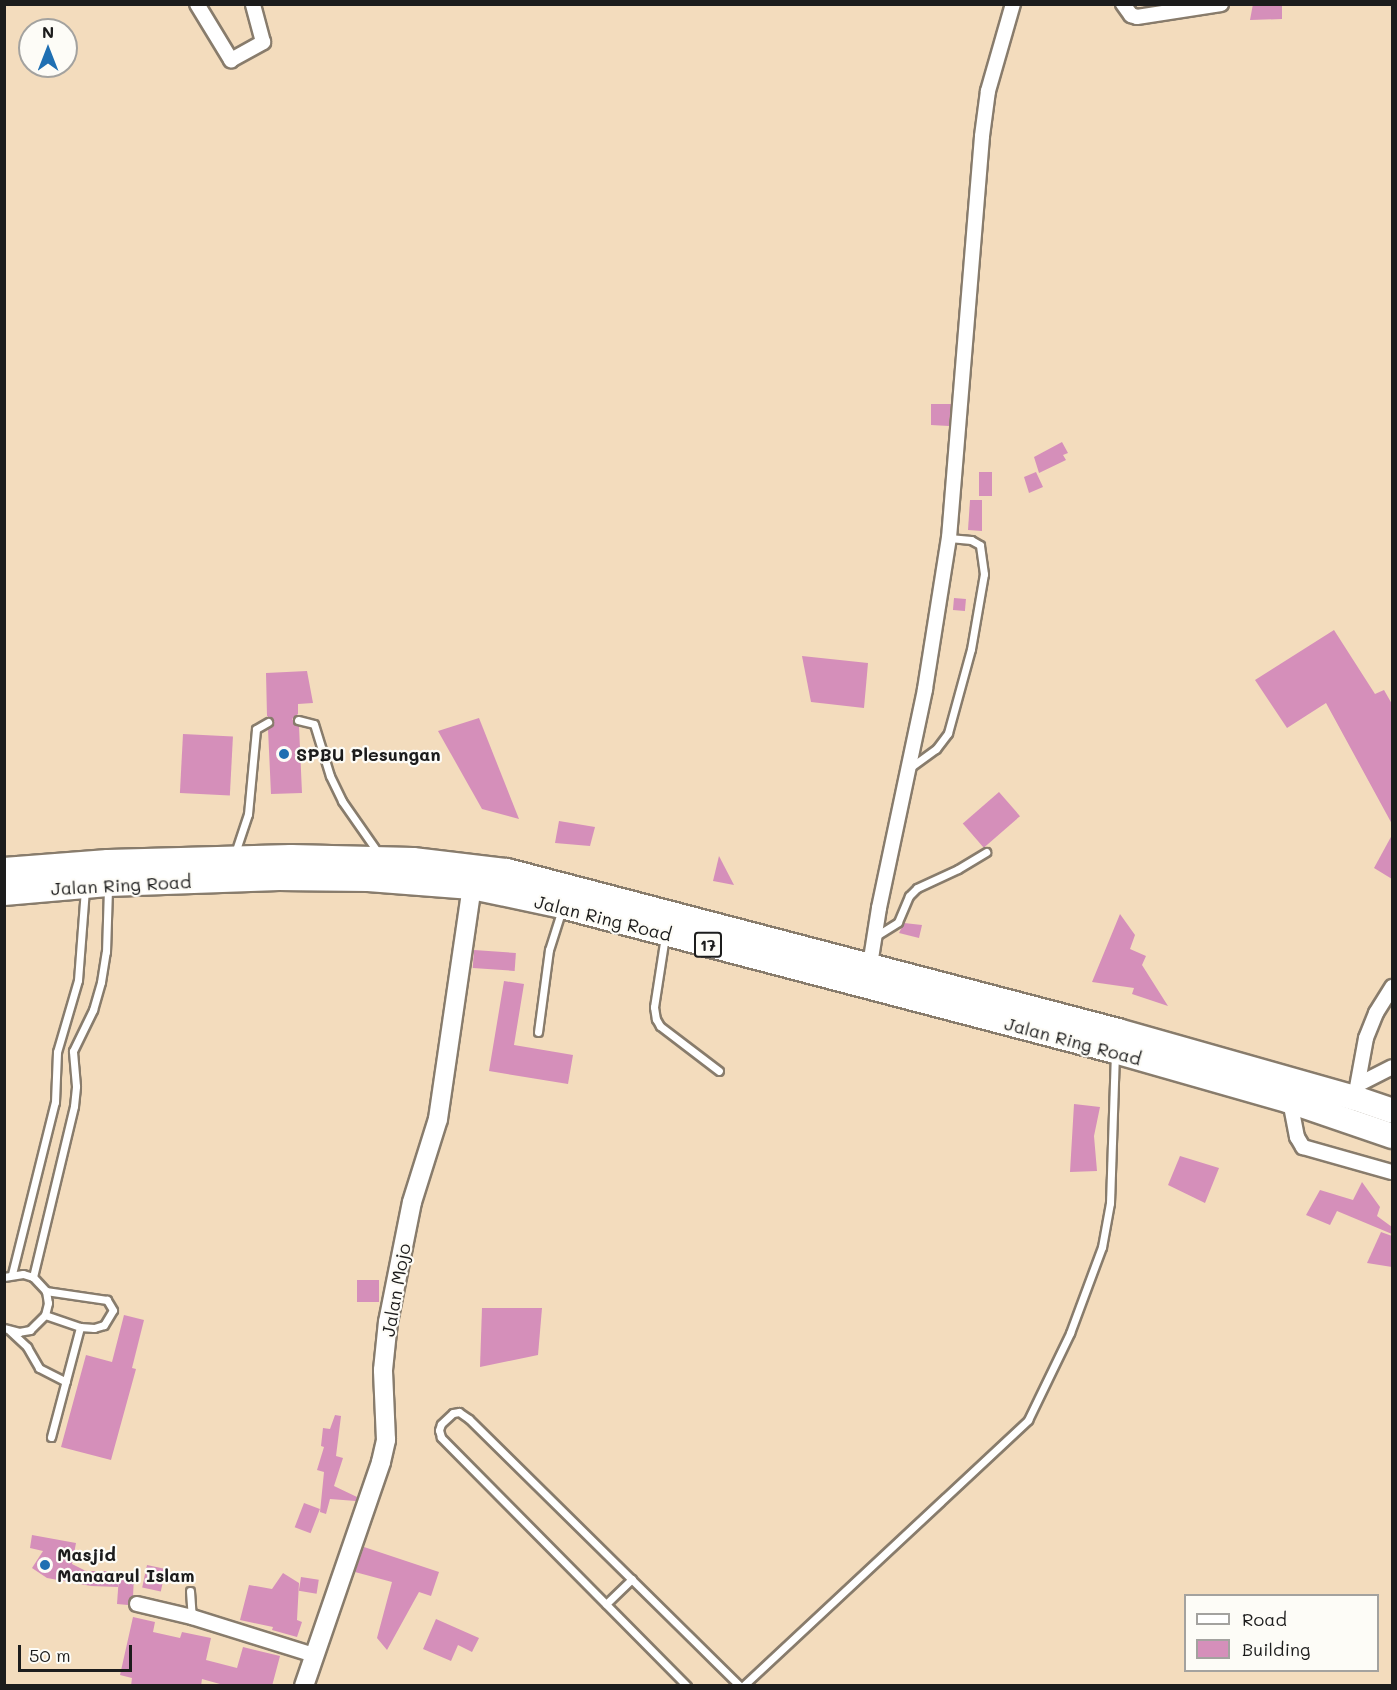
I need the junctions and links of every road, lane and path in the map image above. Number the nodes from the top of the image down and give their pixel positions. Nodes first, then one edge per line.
1 (197, 4) edge
2 (253, 4) edge
3 (1012, 4) edge
4 (1123, 4) edge
5 (1221, 4) edge
6 (949, 538) junction
7 (298, 720) dead end
8 (268, 722) dead end
9 (908, 769) junction
10 (986, 852) dead end
11 (233, 858) junction
12 (382, 858) junction
13 (4, 870) edge
14 (57, 877) junction
15 (97, 885) junction
16 (472, 887) junction
17 (4, 893) edge
18 (562, 906) junction
19 (665, 934) junction
20 (875, 937) junction
21 (870, 965) junction
22 (1392, 987) edge
23 (538, 1032) dead end
24 (1115, 1051) junction
25 (1392, 1067) edge
26 (719, 1071) dead end
27 (1357, 1091) junction
28 (1290, 1101) junction
29 (1392, 1111) edge
30 (1392, 1136) edge
31 (1392, 1172) edge
32 (12, 1274) junction
33 (4, 1277) edge
34 (33, 1277) junction
35 (46, 1291) junction
36 (45, 1315) junction
37 (80, 1327) junction
38 (7, 1329) edge
39 (66, 1383) junction
40 (51, 1437) dead end
41 (632, 1580) junction
42 (190, 1591) dead end
43 (606, 1604) junction
44 (137, 1605) dead end
45 (192, 1617) junction
46 (314, 1656) junction
47 (304, 1686) edge
48 (687, 1686) edge
49 (742, 1686) edge

1 - 2 street
3 - 6 street
4 - 5 street
6 - 9 street
6 - 9 lane
7 - 12 lane
8 - 11 lane
9 - 20 street
10 - 20 lane
11 - 12 highway, Jalan Ring Road / 17
11 - 14 highway, Jalan Ring Road / 17
12 - 21 highway, Jalan Ring Road / 17
13 - 14 highway, Jalan Ring Road / 17
14 - 15 highway, Jalan Ring Road / 17
14 - 17 highway, Jalan Ring Road / 17
15 - 16 highway, Jalan Ring Road / 17
15 - 32 lane
15 - 34 lane
16 - 18 highway, Jalan Ring Road / 17
16 - 46 street, Jalan Mojo
18 - 19 highway, Jalan Ring Road / 17
18 - 23 lane
19 - 24 highway, Jalan Ring Road / 17
19 - 26 lane
20 - 21 street
21 - 27 highway, Jalan Ring Road / 17
22 - 27 street
24 - 28 highway, Jalan Ring Road / 17
24 - 49 lane
25 - 27 street
27 - 29 highway, Jalan Ring Road / 17
28 - 30 highway, Jalan Ring Road / 17
28 - 31 street
32 - 33 lane
32 - 34 lane
34 - 35 lane
35 - 36 lane
35 - 37 lane
36 - 37 lane
36 - 38 lane
37 - 39 lane
38 - 39 lane
39 - 40 lane
41 - 43 lane
41 - 43 lane
41 - 49 lane
42 - 45 lane
43 - 48 lane
44 - 45 street
45 - 46 street
46 - 47 street, Jalan Mojo

